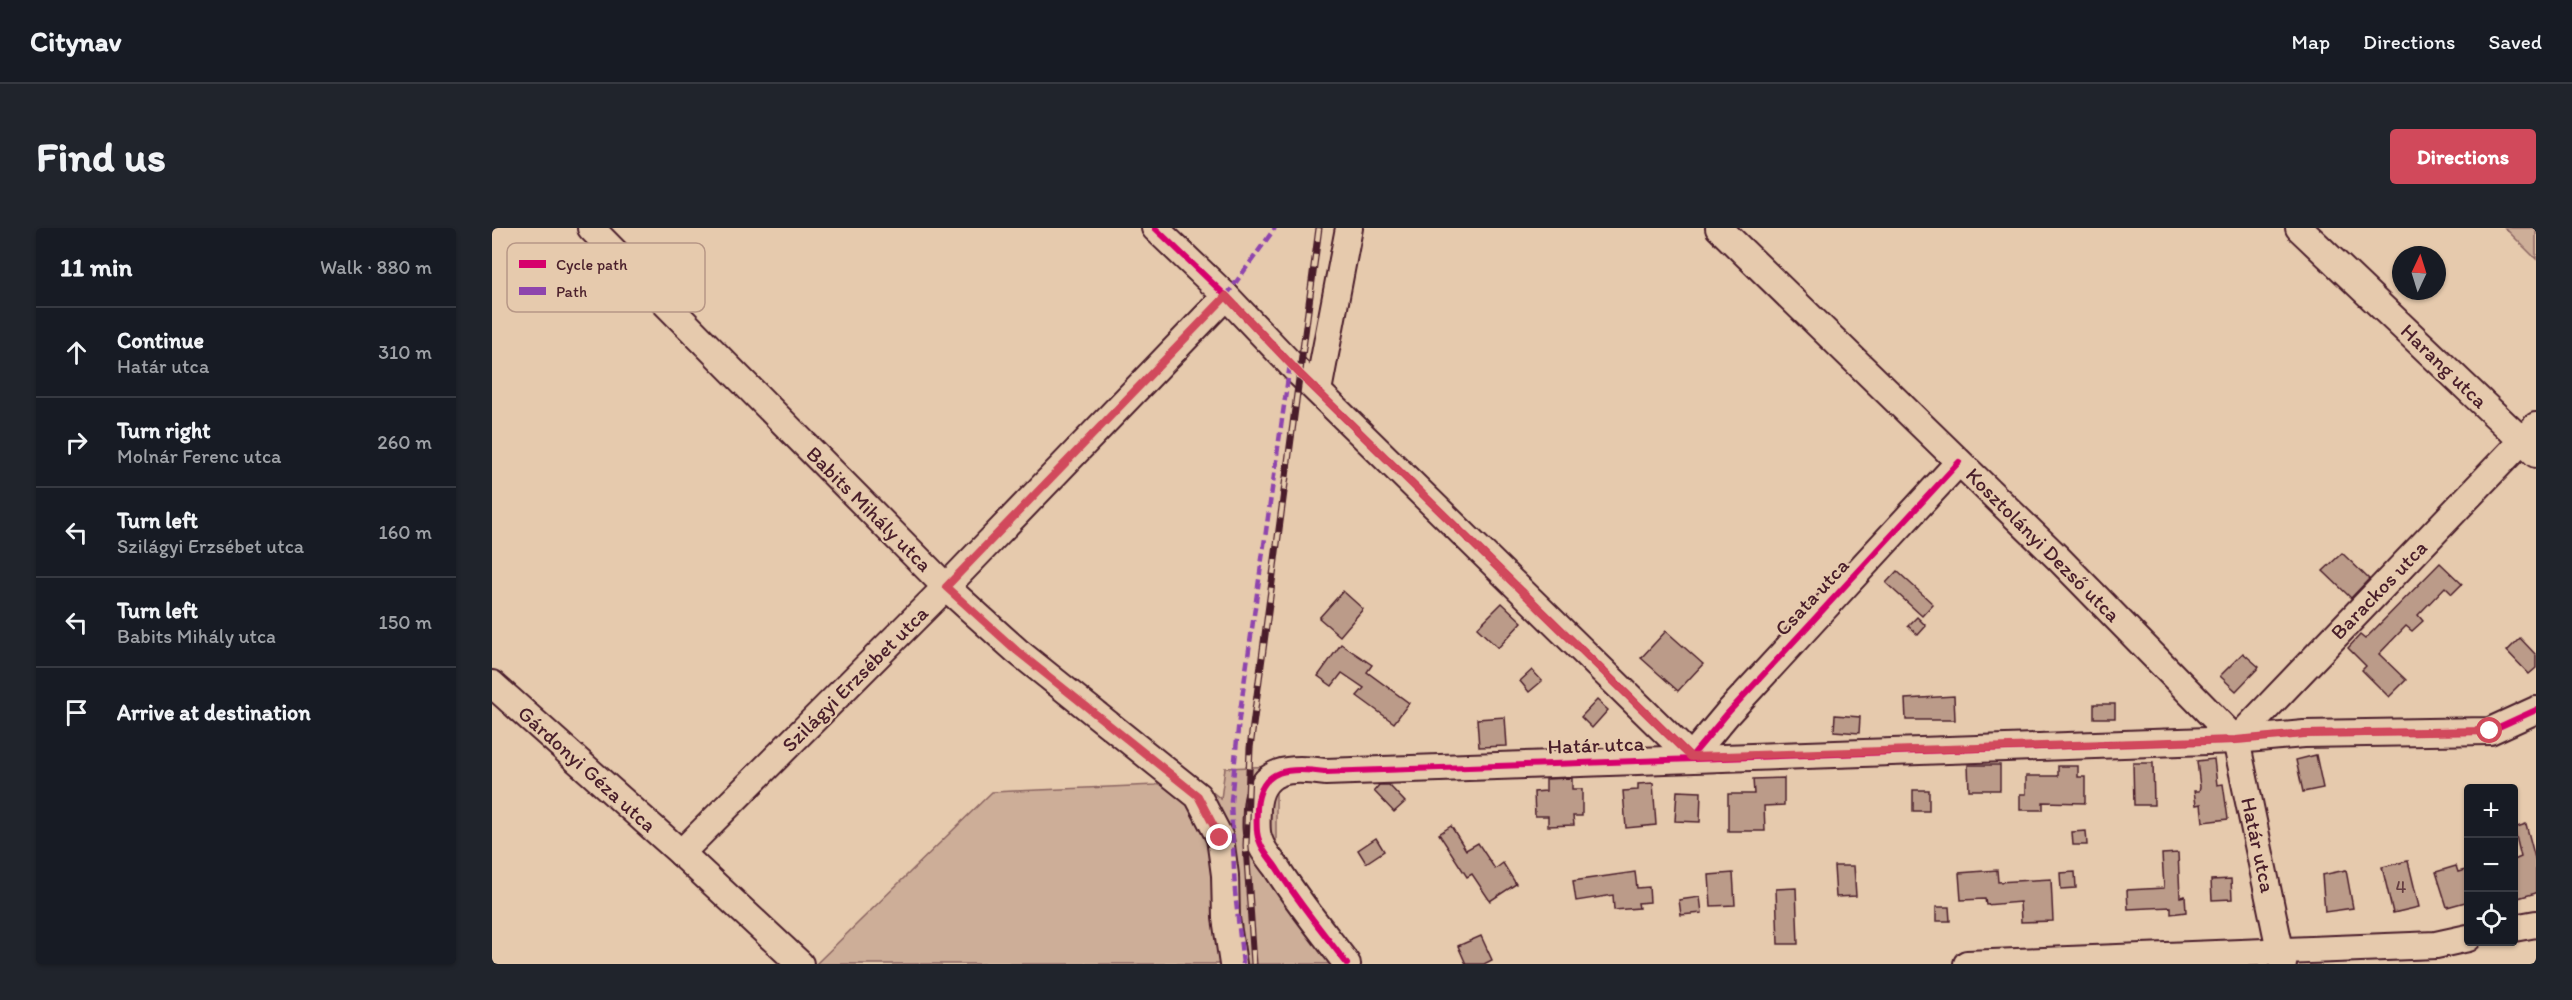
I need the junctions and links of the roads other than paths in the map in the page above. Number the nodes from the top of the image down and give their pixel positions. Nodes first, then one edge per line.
1 (591, 228) edge
2 (1155, 228) edge
3 (1349, 228) edge
4 (1719, 228) edge
5 (2299, 228) edge
6 (606, 243) edge
7 (1226, 296) junction
8 (674, 312) edge
9 (1318, 392) junction
10 (2531, 440) edge
11 (1959, 462) junction
12 (946, 587) junction
13 (492, 684) edge
14 (2536, 710) edge
15 (2236, 740) junction
16 (1691, 757) junction
17 (681, 853) junction
18 (2536, 924) edge
19 (2518, 927) edge
20 (2464, 941) edge
21 (2438, 954) edge
22 (2282, 957) edge
23 (800, 964) edge
24 (1233, 964) edge
25 (1347, 964) edge
26 (1967, 964) edge

1 - 6 street, Babits Mihály utca
2 - 7 street
3 - 9 street
4 - 11 street, Kosztolányi Dezső utca
5 - 10 street, Harang utca
7 - 9 street
7 - 12 street, Szilágyi Erzsébet utca
8 - 12 street, Babits Mihály utca
9 - 16 street
10 - 15 street, Barackos utca
11 - 15 street, Kosztolányi Dezső utca
11 - 16 street, Csata utca
12 - 17 street, Szilágyi Erzsébet utca
12 - 24 street, Babits Mihály utca
13 - 17 street, Gárdonyi Géza utca
14 - 15 street, Határ utca
15 - 16 street, Határ utca
15 - 22 street, Határ utca
16 - 25 street, Határ utca
17 - 23 street, Gárdonyi Géza utca
18 - 19 street
20 - 21 street
21 - 22 street
22 - 26 street

